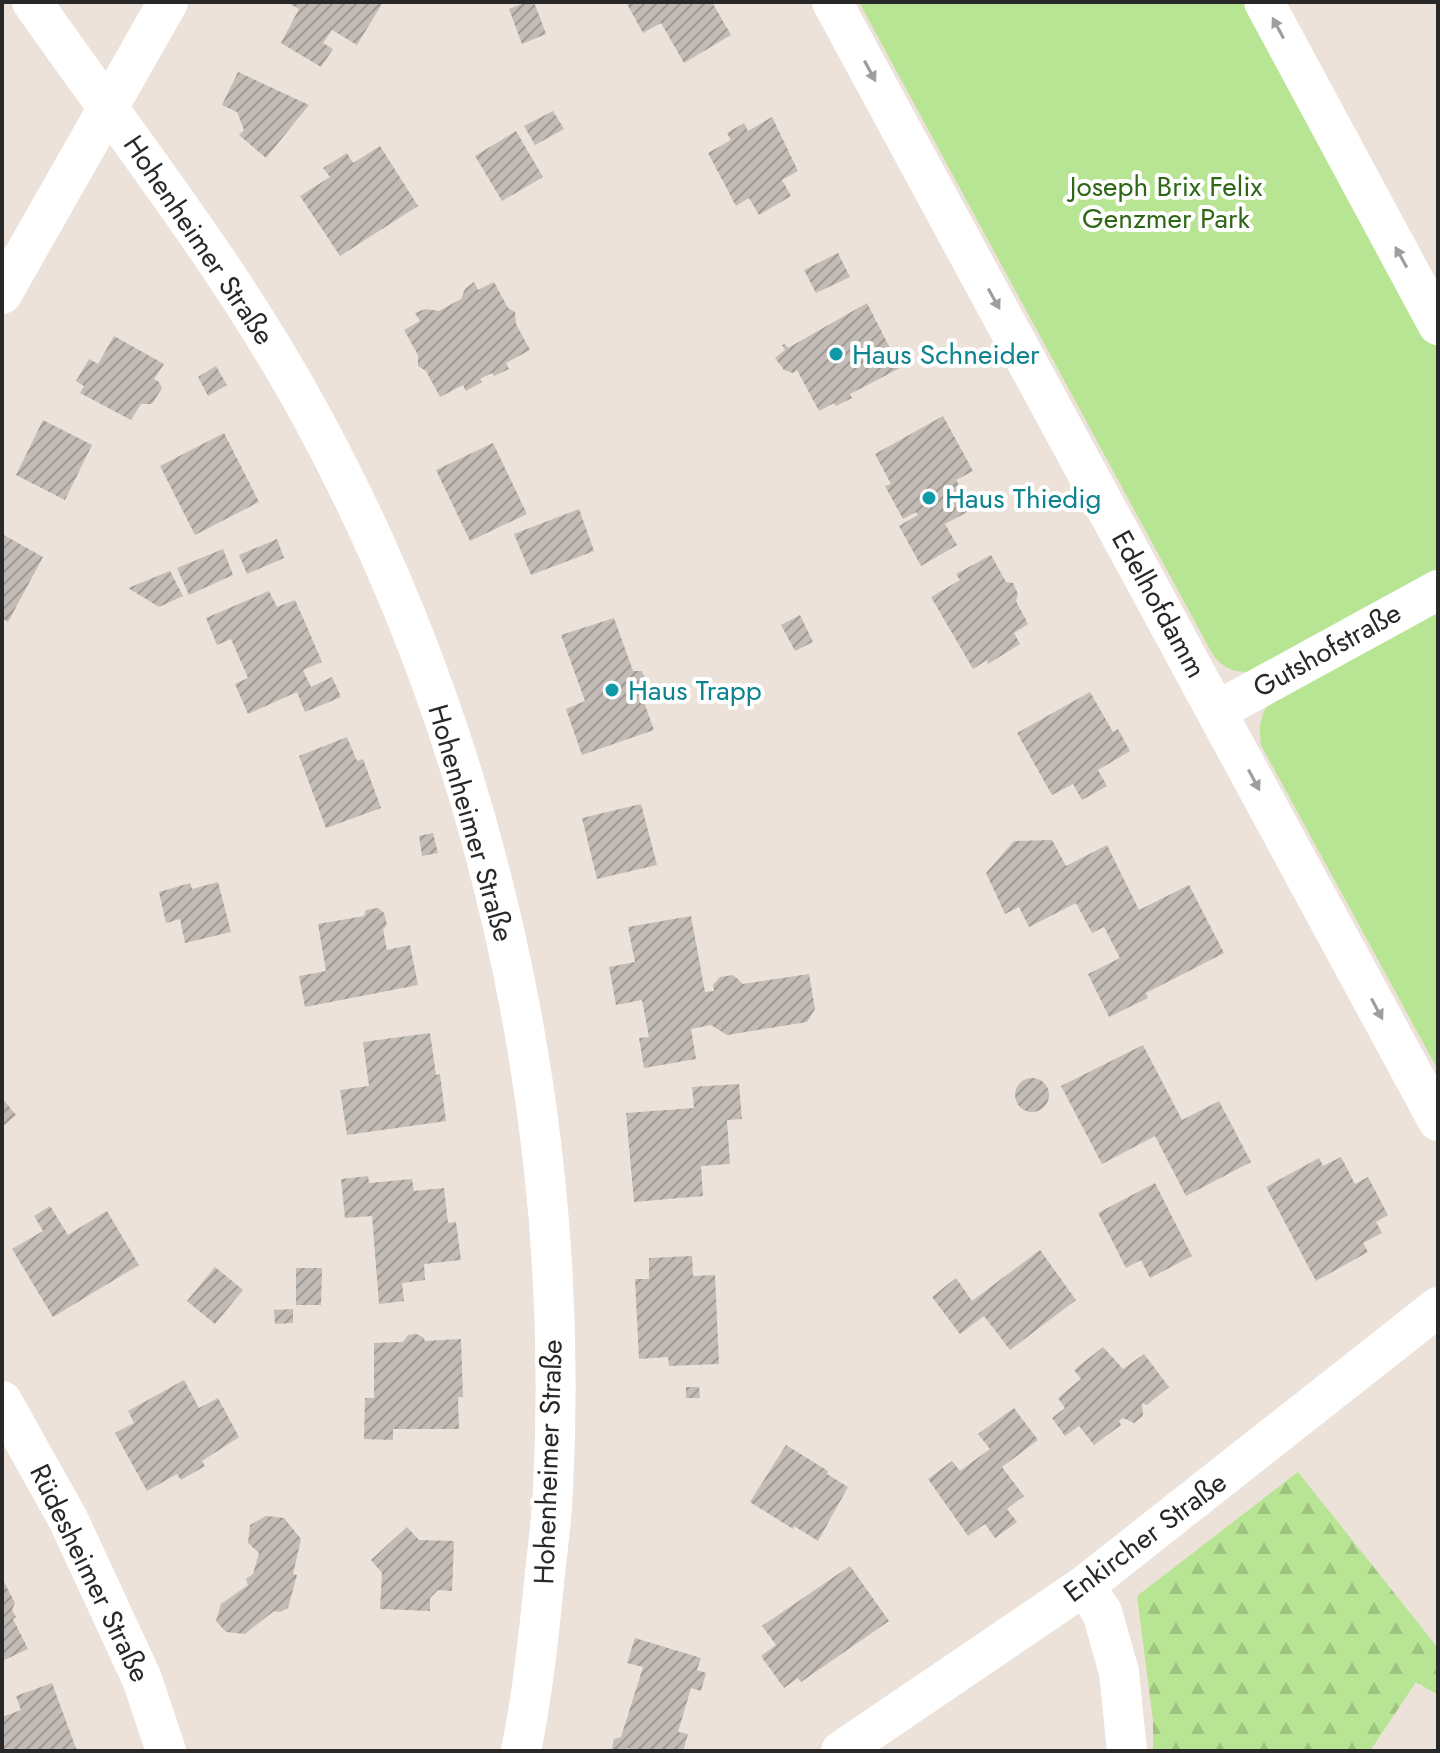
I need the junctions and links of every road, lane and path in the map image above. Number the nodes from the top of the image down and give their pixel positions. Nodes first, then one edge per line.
1 (32, 2) edge
2 (168, 2) edge
3 (832, 2) edge
4 (1264, 2) edge
5 (106, 107) junction
6 (2, 294) edge
7 (1438, 325) edge
8 (1438, 590) edge
9 (1217, 711) junction
10 (1438, 1121) edge
11 (1438, 1307) edge
12 (2, 1401) edge
13 (1084, 1586) junction
14 (166, 1751) edge
15 (521, 1751) edge
16 (841, 1751) edge
17 (1127, 1751) edge

1 - 5 street, Hohenheimer Straße
2 - 5 street
3 -> 9 street, Edelhofdamm
7 -> 4 street
5 - 6 street
5 - 15 street, Hohenheimer Straße
8 - 9 street, Gutshofstraße
9 -> 10 street, Edelhofdamm
11 - 13 street, Enkircher Straße
12 - 14 street, Rüdesheimer Straße
13 - 16 street, Enkircher Straße
13 - 17 street

